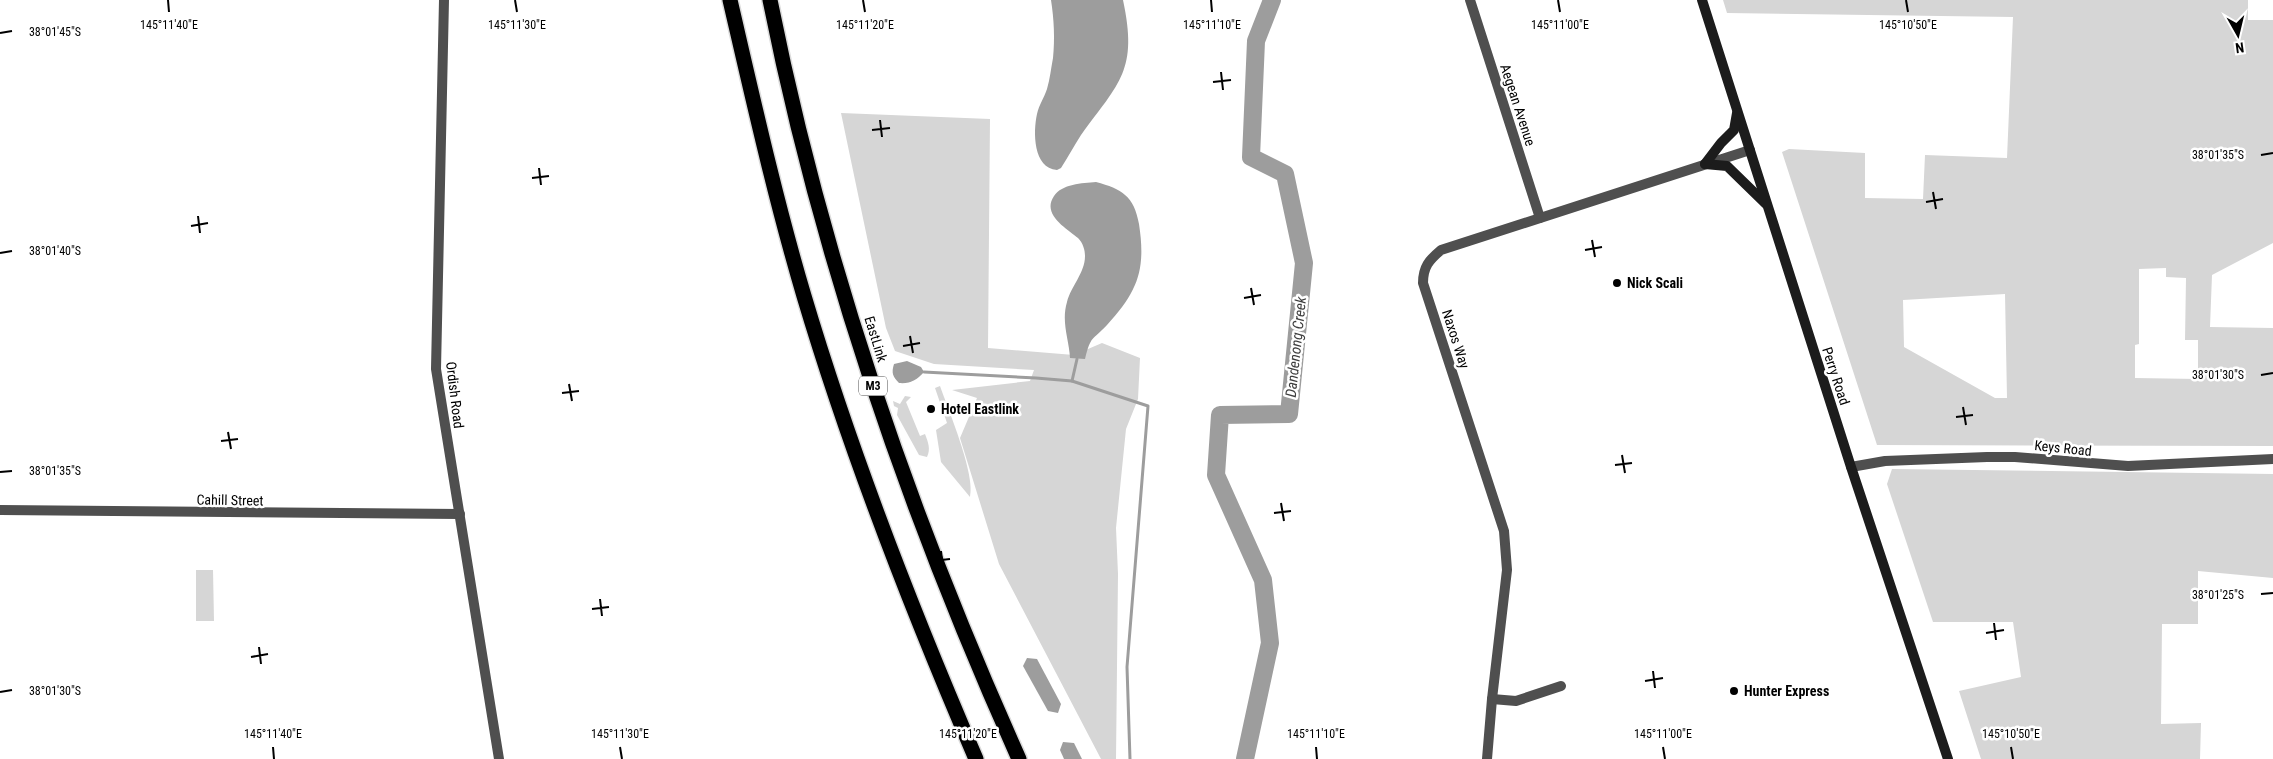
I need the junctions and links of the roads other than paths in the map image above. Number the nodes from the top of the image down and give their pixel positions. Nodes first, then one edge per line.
1 (444, 0) edge
2 (730, 0) edge
3 (770, 0) edge
4 (1470, 0) edge
5 (1702, 0) edge
6 (1737, 112) junction
7 (1750, 150) junction
8 (1705, 164) junction
9 (1768, 205) junction
10 (1540, 218) junction
11 (2273, 459) edge
12 (1851, 468) junction
13 (0, 510) edge
14 (460, 514) junction
15 (1560, 686) dead end
16 (1492, 699) junction
17 (499, 759) edge
18 (976, 759) edge
19 (1019, 759) edge
20 (1487, 759) edge
21 (1948, 759) edge

1 - 14 street, Ordish Road
2 - 18 highway
3 - 19 highway, EastLink / M3
4 - 10 street, Aegean Avenue
5 - 6 main road, Perry Road
6 - 7 main road, Perry Road
6 - 8 main road
7 - 8 street, Naxos Way
7 - 9 main road, Perry Road
8 - 9 main road
8 - 10 street, Naxos Way
9 - 12 main road, Perry Road
10 - 16 street, Naxos Way
11 - 12 street, Keys Road
12 - 21 main road, Perry Road
13 - 14 street, Cahill Street
14 - 17 street, Ordish Road
15 - 16 street
16 - 20 street, Naxos Way

